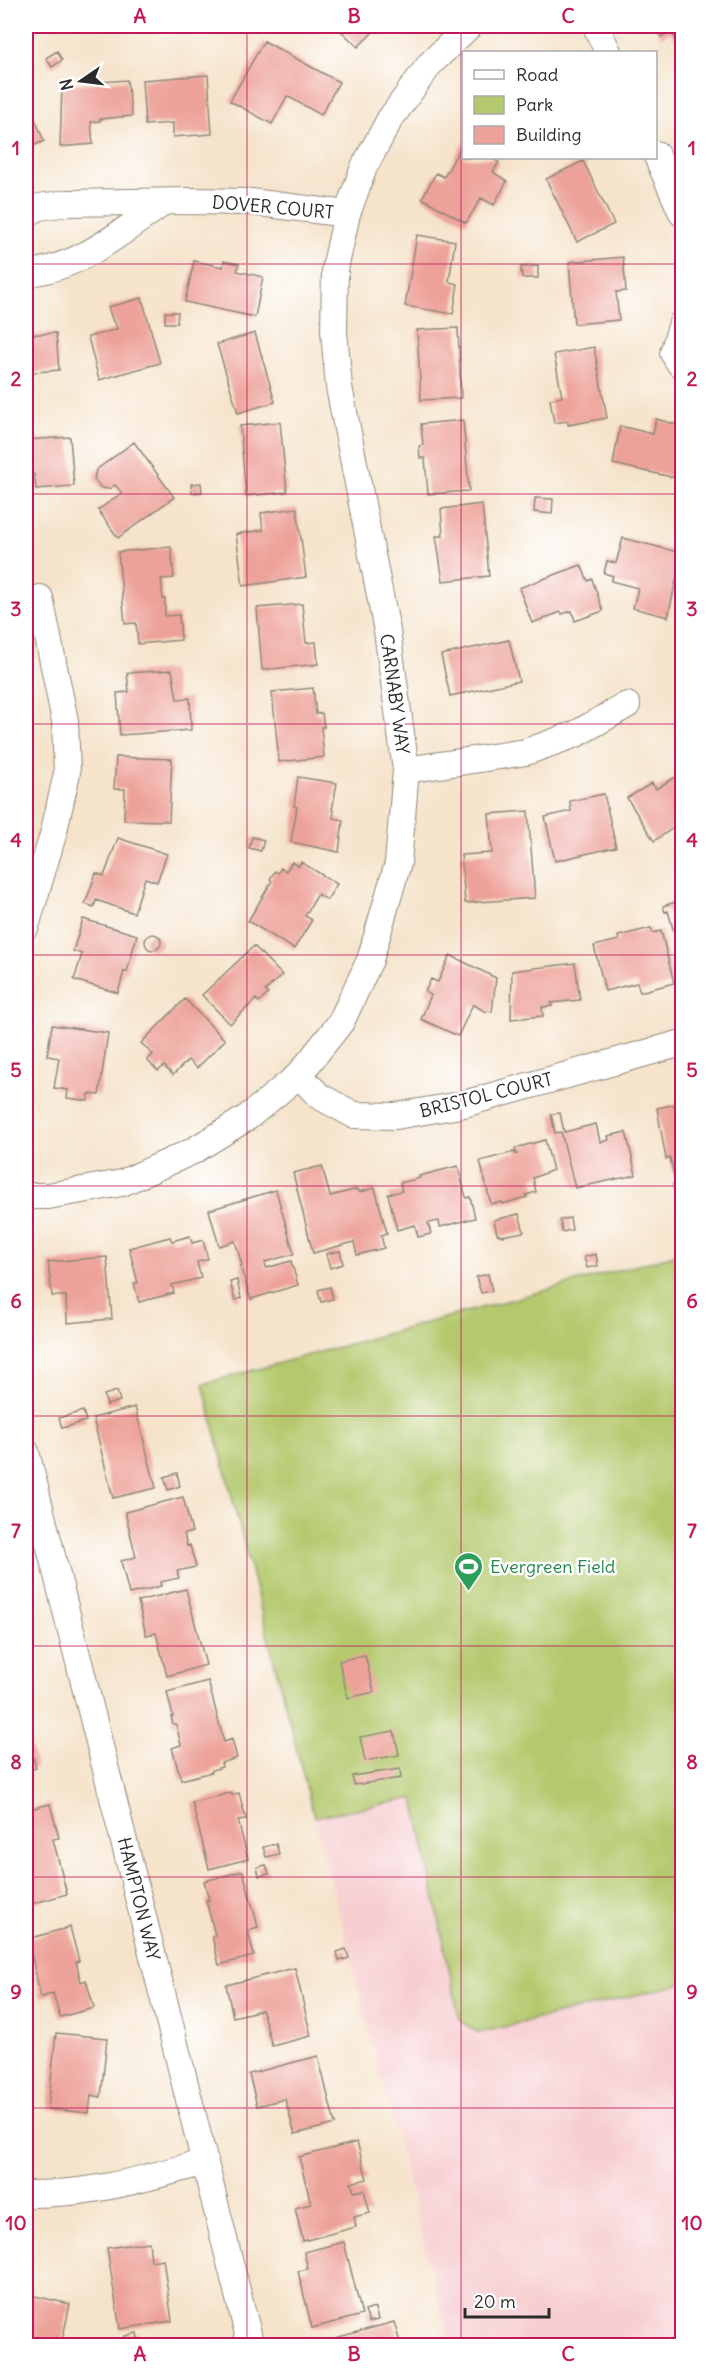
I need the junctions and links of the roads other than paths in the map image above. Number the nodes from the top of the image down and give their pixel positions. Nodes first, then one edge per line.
1 (469, 26) edge
2 (596, 26) edge
3 (608, 51) edge
4 (657, 156) edge
5 (163, 203) junction
6 (682, 213) edge
7 (26, 214) edge
8 (347, 214) junction
9 (26, 273) edge
10 (682, 323) edge
11 (682, 364) edge
12 (40, 598) dead end
13 (627, 705) dead end
14 (406, 770) junction
15 (26, 926) edge
16 (682, 1043) edge
17 (299, 1076) junction
18 (26, 1196) edge
19 (26, 1452) edge
20 (206, 2162) junction
21 (26, 2194) edge
22 (251, 2346) edge

1 - 8 street, CARNABY WAY
2 - 3 street
4 - 6 street
5 - 7 street, DOVER COURT
5 - 8 street, DOVER COURT
5 - 9 street
8 - 14 street, CARNABY WAY
10 - 11 street
12 - 15 street
13 - 14 street
14 - 17 street, CARNABY WAY
16 - 17 street, BRISTOL COURT
17 - 18 street, CARNABY WAY
19 - 20 street, HAMPTON WAY
20 - 21 street
20 - 22 street, HAMPTON WAY

